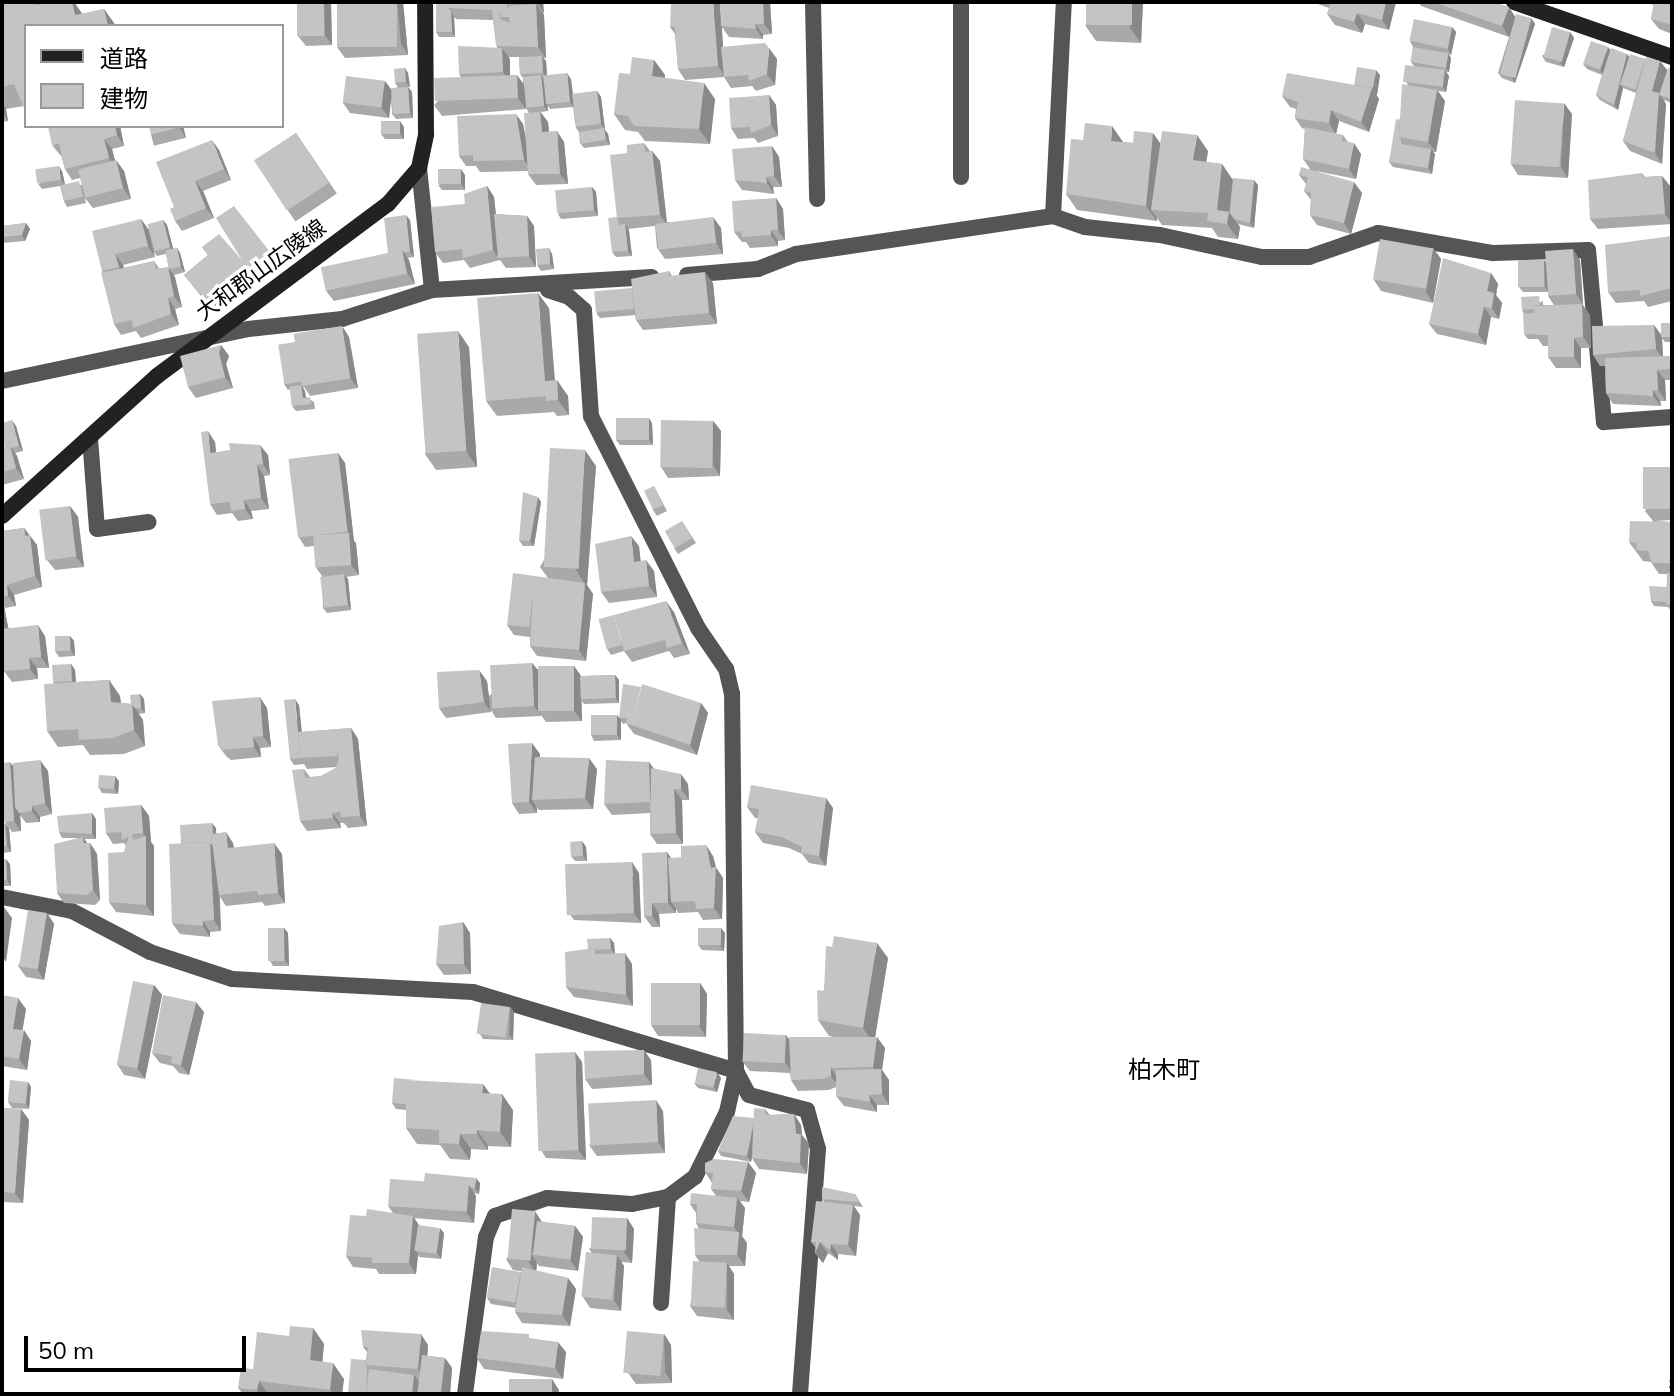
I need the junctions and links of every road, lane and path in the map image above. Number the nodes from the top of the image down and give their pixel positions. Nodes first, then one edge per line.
1 (425, 2) edge
2 (813, 2) edge
3 (961, 2) edge
4 (1064, 2) edge
5 (1514, 2) edge
6 (1672, 57) edge
7 (419, 168) junction
8 (961, 177) dead end
9 (817, 199) dead end
10 (1053, 216) junction
11 (539, 287) junction
12 (432, 290) junction
13 (202, 341) junction
14 (2, 381) edge
15 (1672, 417) edge
16 (90, 438) junction
17 (2, 516) edge
18 (149, 522) dead end
19 (2, 897) edge
20 (736, 1071) junction
21 (668, 1197) junction
22 (661, 1303) dead end
23 (1672, 1378) edge
24 (465, 1394) edge
25 (800, 1394) edge
26 (1671, 1394) edge

1 - 7 main road
2 - 9 street
3 - 8 street
4 - 10 street
5 - 6 main road
7 - 12 street
7 - 13 main road, 大和郡山広陵線
10 - 11 street
10 - 15 street
11 - 12 street
11 - 20 street
12 - 13 street
13 - 14 street
13 - 16 main road, 大和郡山広陵線
16 - 17 main road, 大和郡山広陵線
16 - 18 street
19 - 20 street
20 - 21 street
20 - 25 street
21 - 22 street
21 - 24 street
23 - 26 path

